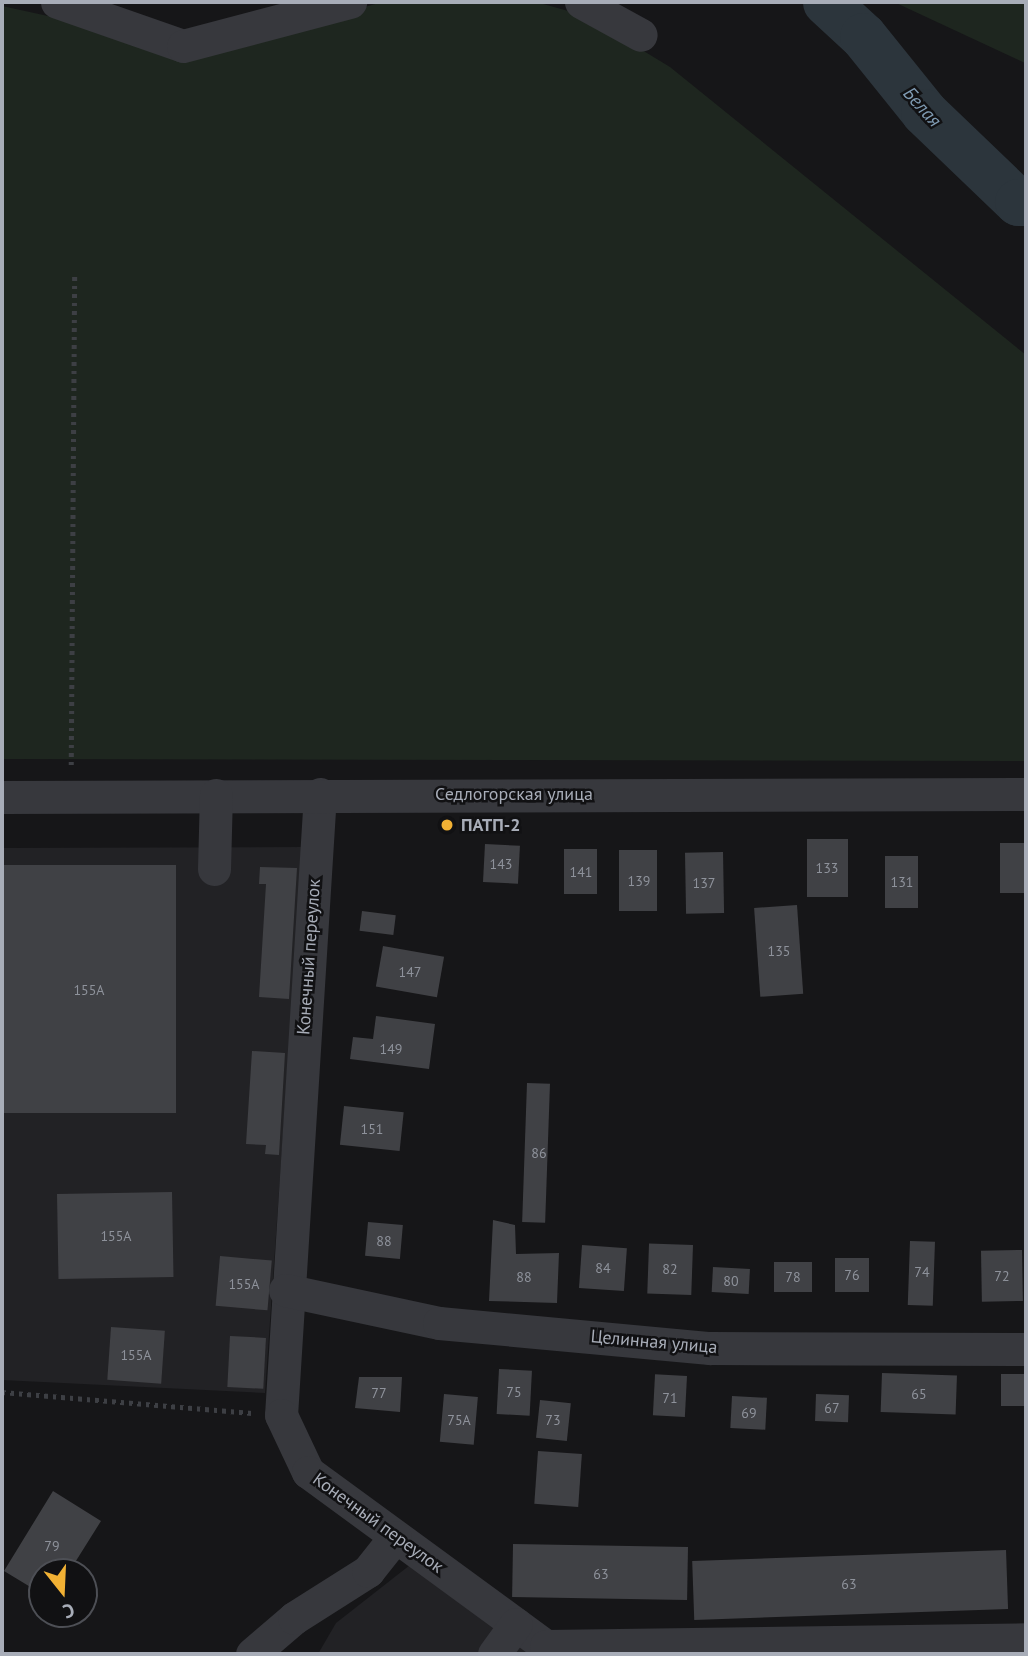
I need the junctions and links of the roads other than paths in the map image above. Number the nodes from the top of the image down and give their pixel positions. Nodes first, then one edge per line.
1 (57, 2) edge
2 (350, 2) edge
3 (581, 2) edge
4 (641, 35) dead end
5 (320, 794) junction
6 (1026, 794) edge
7 (216, 795) junction
8 (2, 797) edge
9 (214, 869) dead end
10 (285, 1290) junction
11 (1026, 1349) edge
12 (395, 1537) junction
13 (516, 1624) junction
14 (1026, 1639) edge
15 (252, 1654) edge
16 (494, 1654) edge

1 - 2 street
3 - 4 street
5 - 6 street, Седлогорская улица
5 - 7 street, Седлогорская улица
5 - 10 street, Конечный переулок
7 - 8 street, Седлогорская улица
7 - 9 street
10 - 11 street, Целинная улица
10 - 12 street, Конечный переулок
12 - 13 street, Конечный переулок
12 - 15 street
13 - 14 street, Конечный переулок
13 - 16 street

